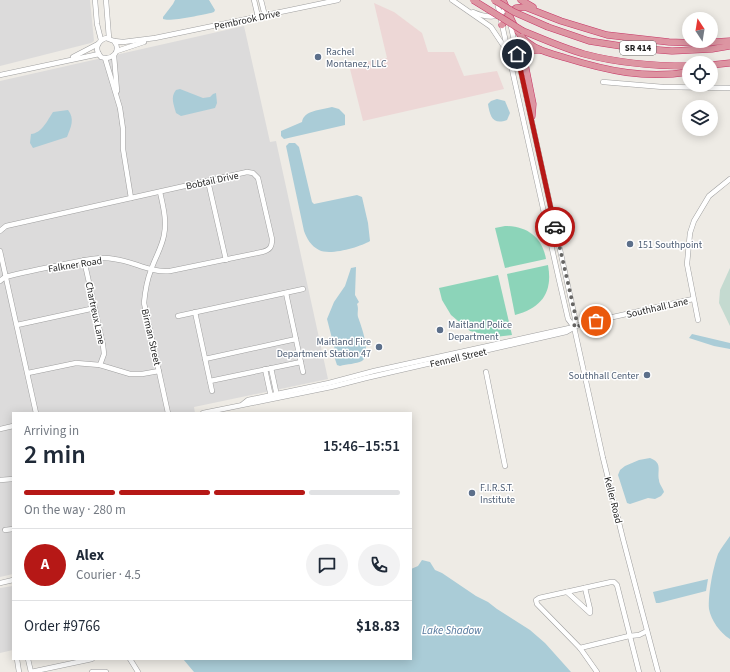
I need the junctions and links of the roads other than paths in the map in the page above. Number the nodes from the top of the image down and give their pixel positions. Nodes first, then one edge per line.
1 (95, 0) edge
2 (106, 0) edge
3 (254, 0) edge
4 (261, 0) edge
5 (338, 0) edge
6 (452, 0) edge
7 (473, 0) edge
8 (496, 0) edge
9 (503, 0) edge
10 (521, 0) edge
11 (462, 6) junction
12 (505, 9) edge
13 (539, 12) junction
14 (265, 16) junction
15 (258, 17) junction
16 (502, 25) joint
17 (109, 38) junction
18 (155, 38) junction
19 (114, 41) junction
20 (730, 41) edge
21 (99, 42) junction
22 (730, 46) edge
23 (541, 50) junction
24 (117, 51) junction
25 (508, 51) junction
26 (99, 54) junction
27 (114, 56) junction
28 (105, 58) junction
29 (66, 60) junction
30 (729, 63) edge
31 (718, 65) edge
32 (682, 66) edge
33 (682, 72) edge
34 (0, 75) edge
35 (603, 82) dead end
36 (730, 88) edge
37 (118, 98) junction
38 (532, 116) junction
39 (524, 125) junction
40 (534, 127) junction
41 (526, 132) junction
42 (730, 179) edge
43 (208, 181) junction
44 (160, 192) junction
45 (131, 198) junction
46 (551, 208) junction
47 (543, 210) junction
48 (0, 231) edge
49 (0, 251) edge
50 (84, 260) junction
51 (226, 260) junction
52 (150, 270) junction
53 (5, 277) junction
54 (0, 281) edge
55 (303, 289) dead end
56 (286, 293) junction
57 (693, 299) junction
58 (95, 308) junction
59 (195, 312) junction
60 (178, 316) dead end
61 (698, 320) dead end
62 (17, 325) junction
63 (574, 327) junction
64 (296, 339) junction
65 (205, 359) junction
66 (301, 362) junction
67 (100, 365) junction
68 (272, 368) junction
69 (265, 369) junction
70 (159, 371) junction
71 (303, 372) dead end
72 (486, 372) dead end
73 (28, 373) junction
74 (274, 379) junction
75 (210, 381) junction
76 (268, 381) junction
77 (212, 391) dead end
78 (278, 396) junction
79 (271, 398) junction
80 (36, 412) edge
81 (168, 412) edge
82 (207, 412) edge
83 (12, 426) edge
84 (0, 429) edge
85 (505, 466) dead end
86 (12, 479) edge
87 (0, 480) edge
88 (12, 528) edge
89 (5, 530) dead end
90 (12, 581) edge
91 (0, 583) edge
92 (585, 588) junction
93 (567, 592) junction
94 (647, 631) junction
95 (629, 636) junction
96 (580, 648) junction
97 (17, 660) edge
98 (28, 660) edge
99 (87, 660) edge
100 (131, 660) edge
101 (19, 672) edge
102 (31, 672) edge
103 (92, 672) edge
104 (106, 672) edge
105 (138, 672) edge
106 (597, 672) edge
107 (639, 672) edge
108 (658, 672) edge

1 - 21 street
2 - 17 street
3 - 15 street
4 - 14 street
5 - 14 street, Pembrook Drive
6 - 11 street
7 - 32 highway, SR 414, bridge
8 - 12 street, Keller Road
8 - 22 highway, SR 414, bridge
9 - 12 highway
10 - 13 highway
11 - 12 street
11 - 25 street
12 - 13 highway
12 - 16 highway
12 - 23 highway
12 - 38 street, Keller Road
13 - 20 highway
14 - 15 street, Pembrook Drive
15 - 18 street, Pembrook Drive
16 - 25 street, Keller Road
17 - 19 street
17 - 21 street
18 - 19 street, Pembrook Drive
18 - 24 street, Pembrook Drive
19 - 24 street
21 - 26 street
21 - 29 street
23 - 33 highway
23 - 38 highway
24 - 27 street
25 - 39 street, Keller Road
26 - 28 street
26 - 29 street
27 - 28 street
27 - 37 street
28 - 37 street
29 - 34 street
30 - 31 highway
35 - 36 street
37 - 45 street
38 - 40 street, Keller Road
39 - 40 street
39 - 41 street, Keller Road
40 - 41 street
40 - 46 street, Keller Road
41 - 47 street, Keller Road
42 - 57 street, Southhall Lane
43 - 44 street, Bobtail Drive
43 - 51 street
43 - 51 street, Bobtail Drive
44 - 45 street, Bobtail Drive
44 - 52 street, Birman Street
45 - 48 street, Bobtail Drive
46 - 47 street
46 - 63 street, Keller Road
47 - 63 street, Keller Road
49 - 53 street
50 - 52 street, Falkner Road
50 - 53 street, Falkner Road
50 - 58 street, Chartreux Lane
51 - 52 street, Bobtail Drive
52 - 70 street, Birman Street
53 - 54 street, Falkner Road
53 - 62 street
55 - 56 street
56 - 59 street
56 - 64 street
57 - 61 street, Southhall Lane
57 - 63 street, Southhall Lane
58 - 62 street
58 - 67 street, Chartreux Lane
59 - 60 street
59 - 65 street
62 - 73 street
63 - 78 street, Fennell Street
63 - 94 street, Keller Road
64 - 65 street
64 - 66 street
65 - 75 street
66 - 68 street
66 - 71 street
67 - 70 street
67 - 73 street
68 - 69 street
68 - 74 street
69 - 75 street
69 - 76 street
70 - 81 street, Birman Street
72 - 85 street
73 - 80 street
74 - 76 street
74 - 78 street
75 - 77 street
76 - 79 street
78 - 79 street, Fennell Street
79 - 82 street, Fennell Street
83 - 84 street
86 - 87 street
88 - 89 street
90 - 91 street
92 - 93 street
92 - 93 street
92 - 95 street
93 - 96 street
94 - 95 street
94 - 108 street, Keller Road
95 - 96 street
95 - 107 street
96 - 106 street
97 - 101 street
98 - 102 street
99 - 102 street
100 - 105 street
103 - 104 street

